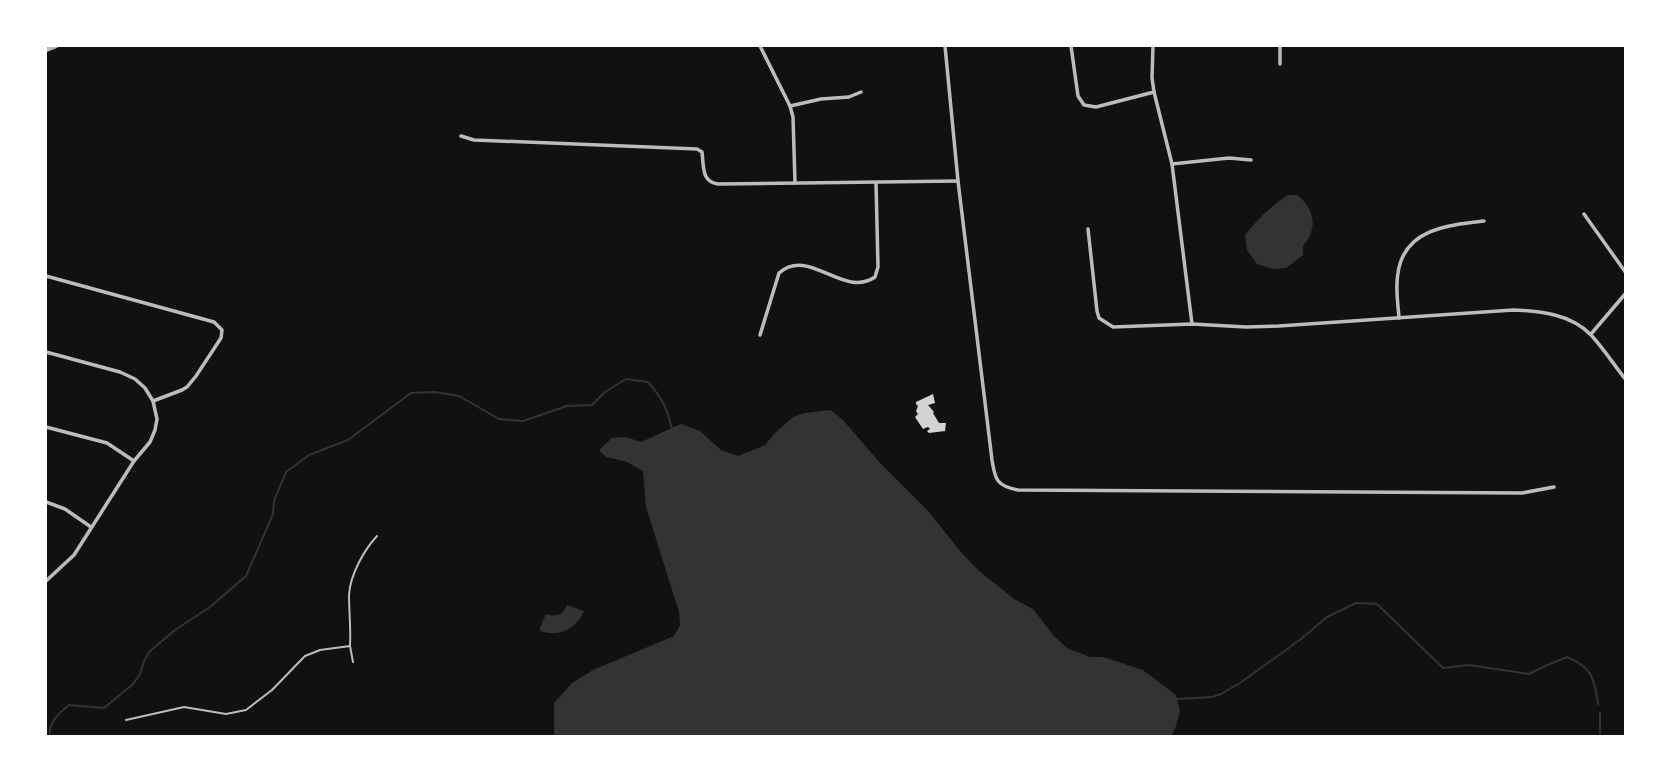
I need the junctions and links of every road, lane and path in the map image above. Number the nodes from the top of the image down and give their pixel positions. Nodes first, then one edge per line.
1 (56, 46) edge
2 (760, 46) edge
3 (945, 46) edge
4 (1071, 46) edge
5 (1153, 46) edge
6 (1280, 46) edge
7 (46, 50) edge
8 (1280, 64) dead end
9 (862, 92) dead end
10 (1154, 92) junction
11 (790, 106) junction
12 (461, 136) dead end
13 (1251, 160) dead end
14 (1172, 164) junction
15 (958, 181) junction
16 (795, 183) junction
17 (876, 183) junction
18 (1584, 214) dead end
19 (1484, 221) dead end
20 (1088, 229) dead end
21 (1626, 273) edge
22 (46, 276) edge
23 (1626, 293) edge
24 (1399, 318) junction
25 (1192, 324) junction
26 (1590, 334) junction
27 (761, 335) dead end
28 (46, 352) edge
29 (1626, 380) edge
30 (153, 401) junction
31 (46, 427) edge
32 (134, 461) junction
33 (1554, 487) dead end
34 (46, 502) edge
35 (92, 527) junction
36 (377, 536) dead end
37 (46, 581) edge
38 (350, 646) junction
39 (353, 662) dead end
40 (126, 720) dead end

1 - 7 street
2 - 11 street
3 - 15 street
4 - 10 street
5 - 10 street
6 - 8 street
9 - 11 street
10 - 14 street
11 - 16 street
12 - 16 street
13 - 14 street
14 - 25 street
15 - 17 street
15 - 33 street
16 - 17 street
17 - 27 street
18 - 21 street
19 - 24 street
20 - 25 street
22 - 30 street
23 - 26 street
24 - 25 street
24 - 26 street
26 - 29 street
28 - 30 street
30 - 32 street
31 - 32 street
32 - 35 street
34 - 35 street
35 - 37 street
36 - 38 lane
38 - 39 lane
38 - 40 lane

